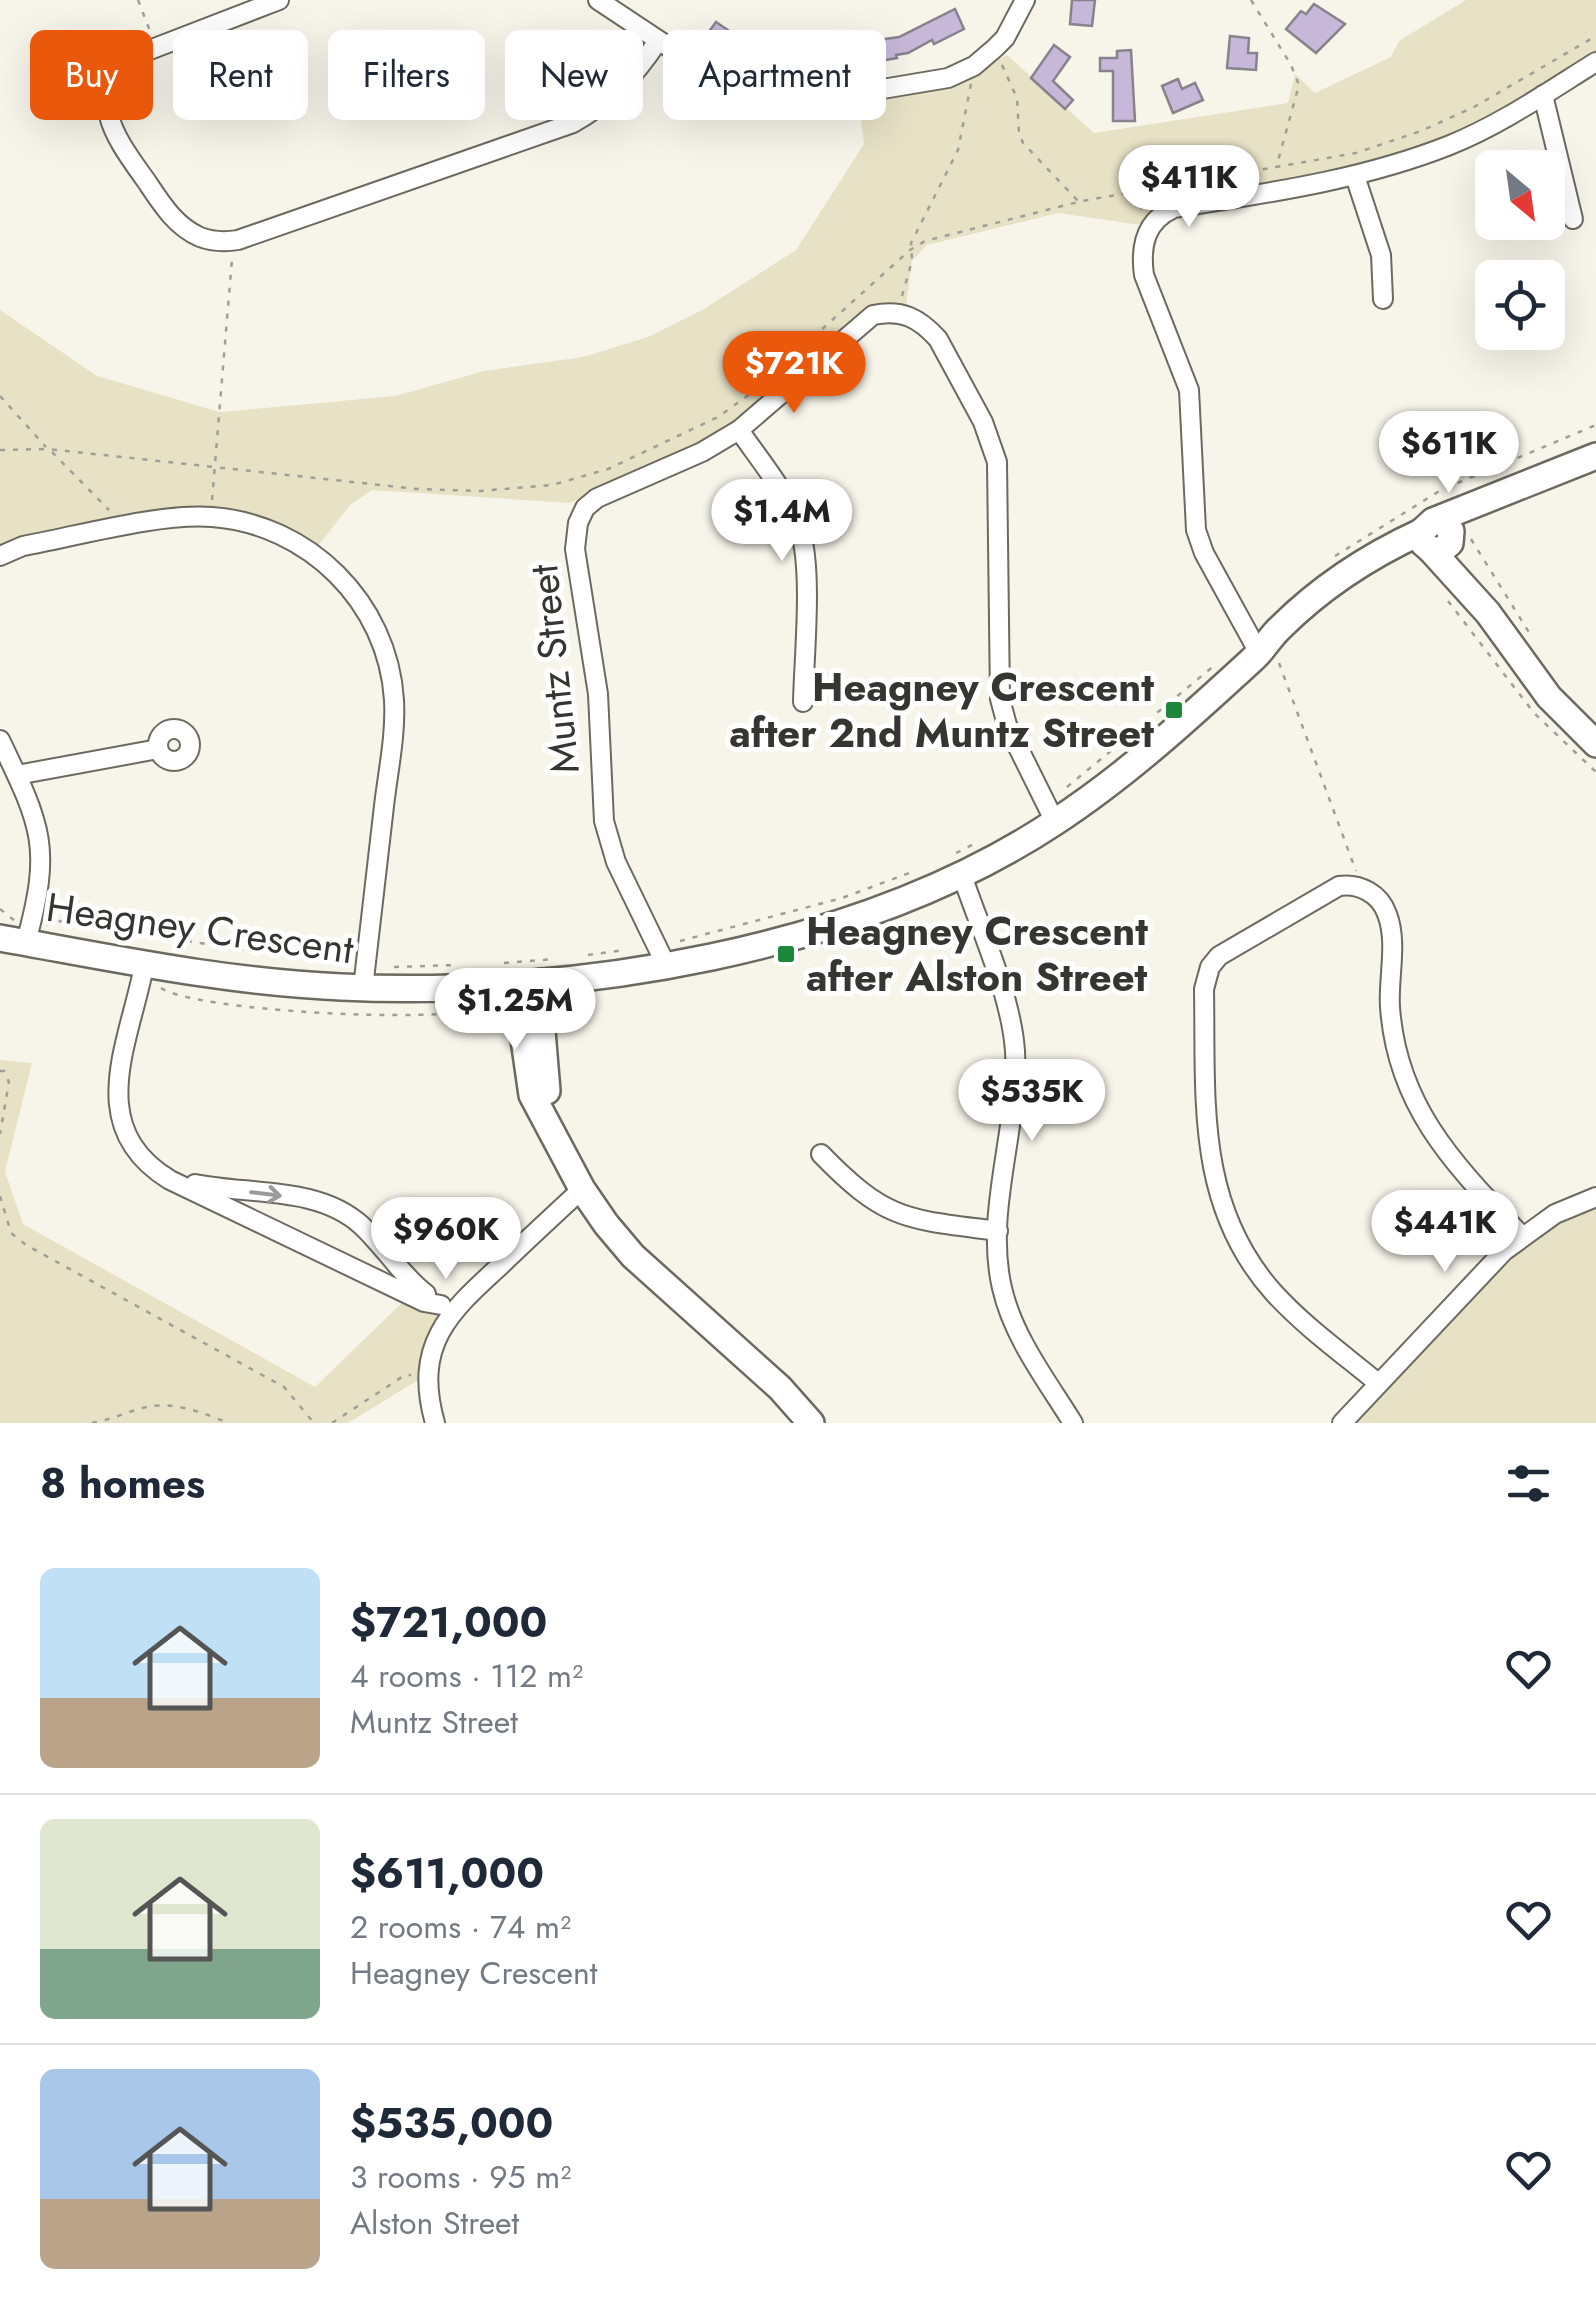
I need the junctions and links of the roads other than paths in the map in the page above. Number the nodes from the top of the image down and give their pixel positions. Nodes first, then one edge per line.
1 (279, 0) edge
2 (598, 0) edge
3 (1025, 0) edge
4 (658, 41) junction
5 (1596, 62) edge
6 (1543, 95) junction
7 (1354, 176) junction
8 (1573, 220) dead end
9 (1383, 299) dead end
10 (740, 430) junction
11 (1596, 456) edge
12 (1441, 537) junction
13 (0, 556) edge
14 (1268, 655) junction
15 (803, 702) dead end
16 (1592, 735) edge
17 (0, 740) edge
18 (158, 748) dead end
19 (17, 775) junction
20 (1051, 813) junction
21 (956, 865) junction
22 (19, 935) edge
23 (662, 957) junction
24 (143, 973) junction
25 (364, 979) junction
26 (530, 983) junction
27 (821, 1154) dead end
28 (170, 1180) junction
29 (582, 1190) junction
30 (1596, 1197) edge
31 (998, 1231) junction
32 (1521, 1235) junction
33 (446, 1309) junction
34 (1378, 1384) junction
35 (436, 1423) edge
36 (811, 1423) edge
37 (1073, 1423) edge
38 (1342, 1423) edge

1 - 4 street
2 - 4 street
3 - 4 street
5 - 6 street
6 - 7 street
6 - 8 street
7 - 9 street
7 - 14 street
10 - 15 street
10 - 20 street, Muntz Street
10 - 23 street, Muntz Street
11 - 12 street, Heagney Crescent
12 - 14 street, Heagney Crescent
12 - 16 street
13 - 25 street
14 - 20 street, Heagney Crescent
17 - 19 street
18 - 19 street
19 - 22 street
20 - 21 street, Heagney Crescent
21 - 23 street, Heagney Crescent
21 - 31 street
22 - 24 street, Heagney Crescent
23 - 26 street, Heagney Crescent
24 - 25 street, Heagney Crescent
24 - 28 street
25 - 26 street, Heagney Crescent
26 - 29 street
27 - 31 street
28 - 33 street
28 -> 33 street
29 - 33 street
29 - 36 street
30 - 32 street
31 - 37 street
32 - 34 street
32 - 34 street
33 - 35 street
34 - 38 street

